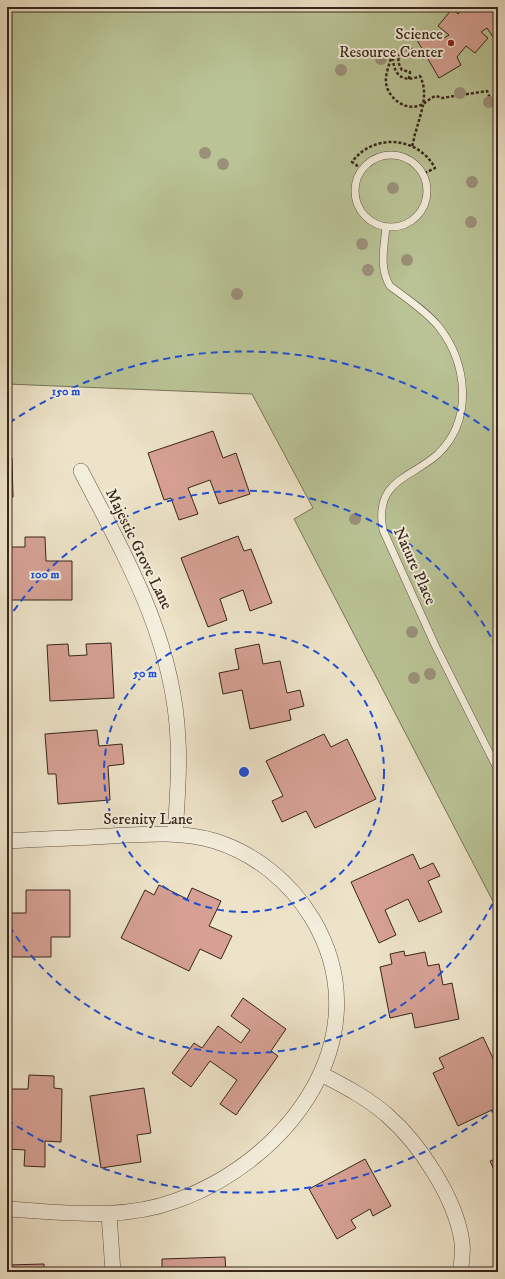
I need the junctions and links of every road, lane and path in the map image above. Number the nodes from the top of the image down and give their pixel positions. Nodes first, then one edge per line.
1 (427, 57) dead end
2 (409, 79) junction
3 (423, 104) junction
4 (498, 106) edge
5 (412, 146) junction
6 (362, 169) junction
7 (424, 174) junction
8 (386, 228) junction
9 (81, 471) dead end
10 (498, 770) edge
11 (174, 834) junction
12 (7, 841) edge
13 (321, 1074) junction
14 (7, 1209) edge
15 (109, 1214) junction
16 (113, 1272) edge
17 (460, 1272) edge

1 - 2 path
2 - 3 path
2 - 3 path
3 - 4 path
3 - 5 path
5 - 6 path
5 - 7 path
6 - 7 lane
6 - 8 lane
7 - 8 lane
8 - 10 lane, Nature Place
9 - 11 street, Majestic Grove Lane
11 - 12 street, Serenity Lane
11 - 13 street, Serenity Lane
13 - 15 street, Serenity Lane
13 - 17 street
14 - 15 street, Serenity Lane
15 - 16 street

